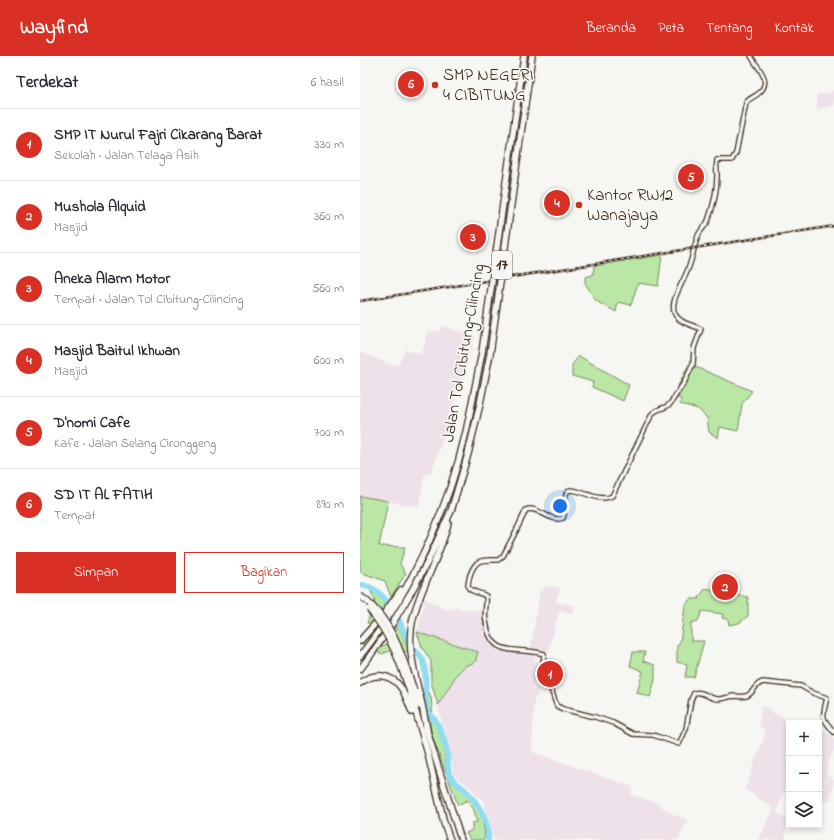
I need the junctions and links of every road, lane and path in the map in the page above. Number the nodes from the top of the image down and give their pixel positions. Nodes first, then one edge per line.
1 (524, 56) edge
2 (532, 56) edge
3 (751, 56) edge
4 (451, 511) junction
5 (360, 596) edge
6 (360, 600) edge
7 (384, 618) junction
8 (360, 641) edge
9 (360, 656) edge
10 (360, 669) edge
11 (360, 682) edge
12 (414, 691) junction
13 (834, 732) edge
14 (423, 736) junction
15 (450, 840) edge
16 (461, 840) edge

1 - 7 highway, Jalan Tol Cibitung–Cilincing / 17, bridge
2 - 4 highway, Jalan Tol Cibitung–Cilincing / 17, bridge
3 - 13 street
4 - 10 highway, Jalan Tol Cibitung–Cilincing / 17
4 - 12 highway
5 - 12 highway, bridge
6 - 12 highway, bridge
7 - 8 highway
7 - 9 highway
11 - 14 highway
12 - 14 highway
12 - 16 highway
14 - 15 highway

